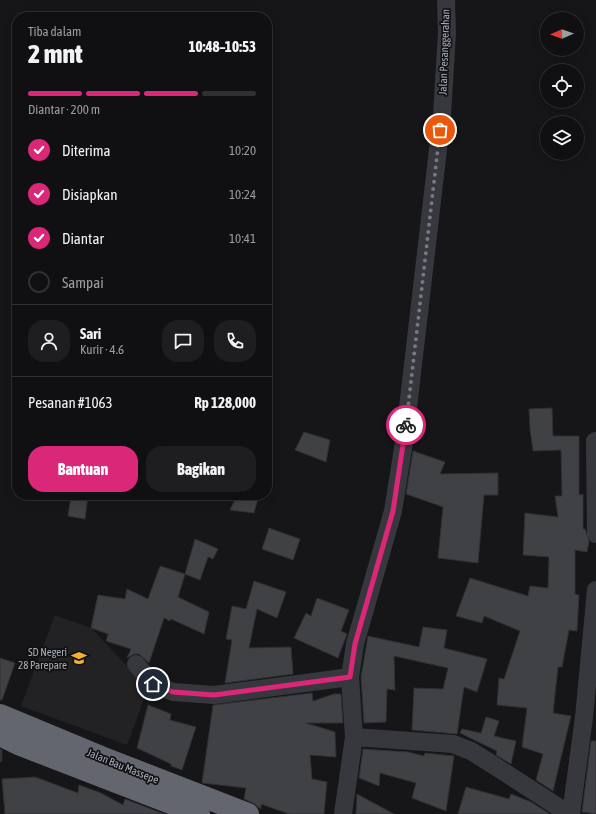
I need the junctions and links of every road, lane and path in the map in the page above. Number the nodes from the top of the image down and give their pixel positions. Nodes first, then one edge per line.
1 (446, 0) edge
2 (595, 441) dead end
3 (596, 534) edge
4 (596, 590) edge
5 (136, 664) dead end
6 (350, 677) junction
7 (0, 714) edge
8 (590, 718) edge
9 (0, 735) edge
10 (354, 737) junction
11 (199, 814) edge
12 (248, 814) edge
13 (343, 814) edge
14 (570, 814) edge

1 - 6 street, Jalan Pesanggerahan
2 - 3 street
4 - 8 street
5 - 6 street
6 - 10 street, Jalan Pesanggerahan
7 - 12 highway, Jalan Bau Massepe
8 - 14 street
9 - 11 highway, Jalan Bau Massepe
10 - 13 street, Jalan Pesanggerahan
10 - 14 street

